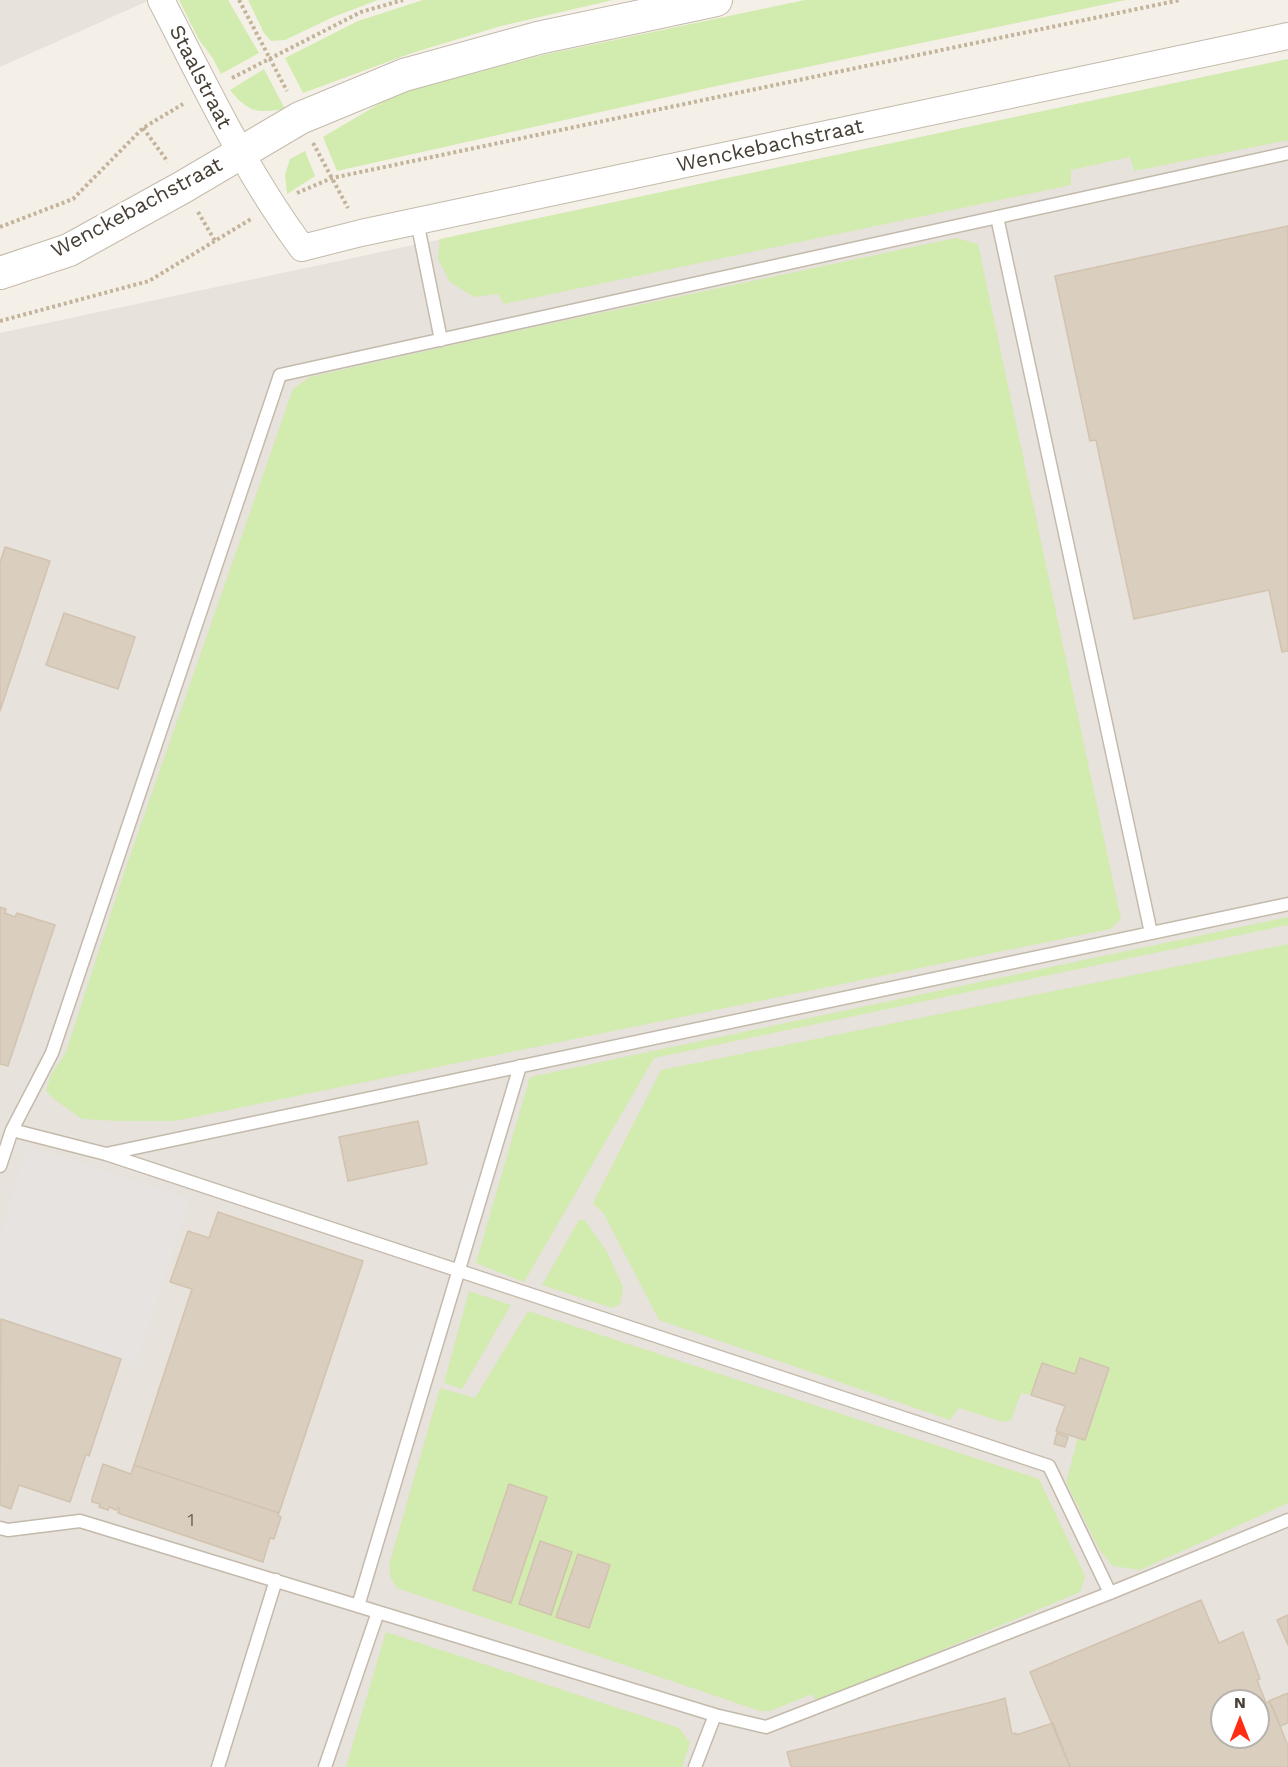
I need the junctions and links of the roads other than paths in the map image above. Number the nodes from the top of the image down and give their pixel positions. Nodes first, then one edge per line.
1 (161, 0) edge
2 (716, 0) edge
3 (1288, 36) edge
4 (240, 153) junction
5 (1288, 153) edge
6 (997, 217) junction
7 (417, 221) junction
8 (0, 273) edge
9 (441, 340) junction
10 (1288, 904) edge
11 (1151, 933) junction
12 (520, 1066) junction
13 (12, 1130) junction
14 (105, 1154) junction
15 (0, 1166) edge
16 (458, 1271) junction
17 (1288, 1520) edge
18 (0, 1528) edge
19 (276, 1580) junction
20 (1110, 1593) junction
21 (358, 1606) junction
22 (378, 1612) junction
23 (715, 1715) junction
24 (218, 1767) edge
25 (326, 1767) edge
26 (695, 1767) edge

1 - 4 street, Staalstraat
2 - 4 street, Wenckebachstraat
3 - 7 street, Wenckebachstraat
4 - 7 street, Wenckebachstraat
4 - 8 street, Wenckebachstraat
5 - 6 lane
6 - 9 lane
6 - 11 lane
7 - 9 lane
9 - 13 lane
10 - 11 lane
11 - 12 lane
12 - 14 lane
12 - 16 lane
13 - 14 lane
13 - 15 lane
14 - 16 lane
16 - 20 lane
16 - 21 lane
17 - 20 lane
18 - 19 lane
19 - 21 lane
19 - 24 lane
20 - 23 lane
21 - 22 lane
22 - 23 lane
22 - 25 lane
23 - 26 lane

